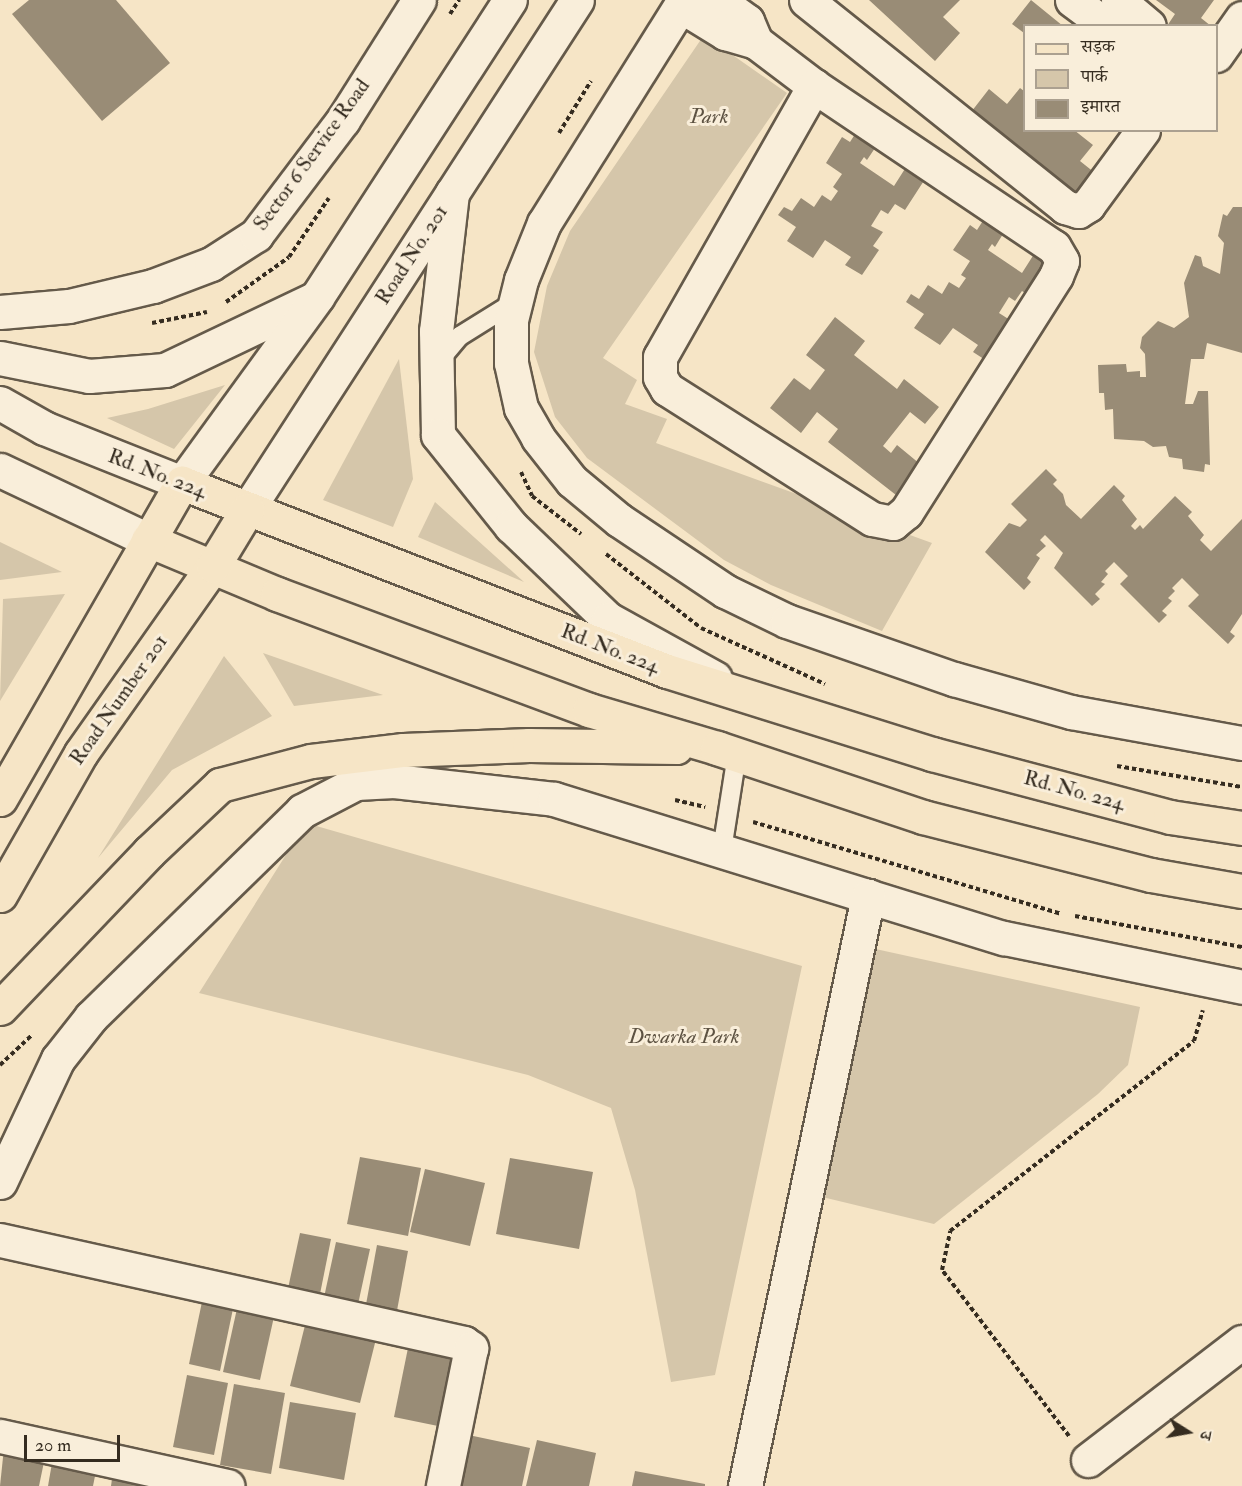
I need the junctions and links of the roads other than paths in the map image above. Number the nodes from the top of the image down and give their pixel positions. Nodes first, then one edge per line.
1 (419, 0) edge
2 (510, 0) edge
3 (577, 0) edge
4 (718, 0) edge
5 (806, 0) edge
6 (1072, 0) edge
7 (1118, 0) edge
8 (683, 3) edge
9 (1242, 18) edge
10 (1104, 24) edge
11 (1147, 24) edge
12 (756, 42) junction
13 (1218, 52) edge
14 (814, 86) junction
15 (1142, 132) edge
16 (452, 193) junction
17 (317, 297) junction
18 (516, 301) junction
19 (0, 312) edge
20 (0, 358) edge
21 (437, 363) junction
22 (0, 403) edge
23 (0, 470) edge
24 (182, 483) junction
25 (247, 510) junction
26 (148, 540) junction
27 (213, 566) junction
28 (735, 689) junction
29 (1242, 743) edge
30 (727, 751) junction
31 (0, 799) edge
32 (1242, 828) edge
33 (722, 850) junction
34 (1242, 891) edge
35 (0, 895) edge
36 (868, 896) junction
37 (1226, 984) edge
38 (0, 1008) edge
39 (0, 1182) edge
40 (0, 1240) edge
41 (1242, 1342) edge
42 (0, 1436) edge
43 (1088, 1460) road end
44 (751, 1482) edge
45 (228, 1486) edge
46 (443, 1486) edge

1 - 19 street, Sector 6 Service Road
2 - 17 street
3 - 16 street, Road No. 201
4 - 12 street
5 - 15 street
6 - 10 street
7 - 11 street
8 - 12 street
8 - 18 street
9 - 13 street
12 - 14 street
14 - 14 street
16 - 21 street
16 - 25 street, Road No. 201
17 - 20 street
17 - 24 street
18 - 21 lane
18 - 29 street
21 - 28 street
22 - 24 street, Rd. No. 224
23 - 26 street
24 - 25 main road, Rd. No. 224
24 - 26 main road
25 - 27 main road, Road Number 201
25 - 28 main road, Rd. No. 224
26 - 27 main road
26 - 31 main road
27 - 30 main road
27 - 35 main road, Road Number 201
28 - 32 main road, Rd. No. 224
30 - 33 lane
30 - 34 main road
30 - 38 main road
33 - 36 street
33 - 39 street
36 - 37 street
36 - 44 street
40 - 46 street
41 - 43 street
42 - 45 street

